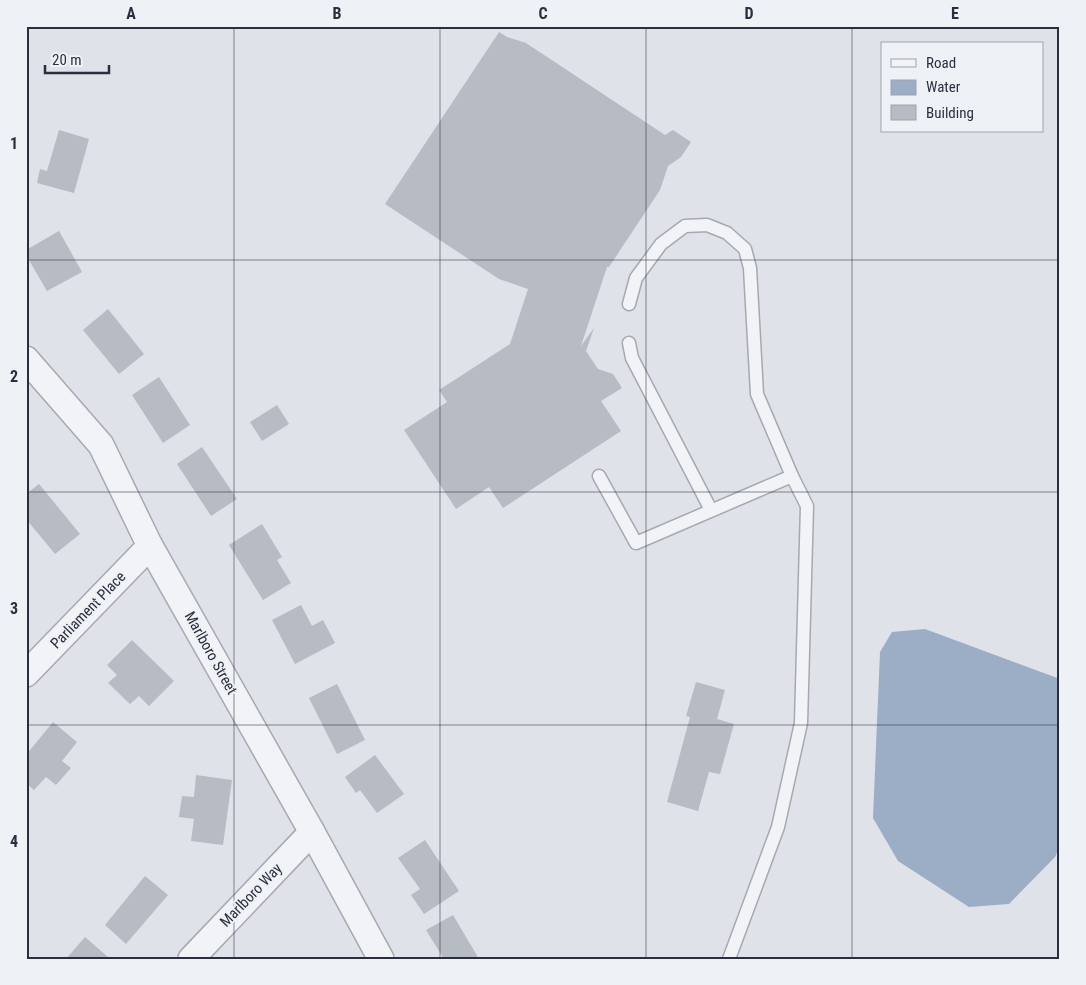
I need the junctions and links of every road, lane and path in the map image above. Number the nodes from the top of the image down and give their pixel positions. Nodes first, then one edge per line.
1 (629, 304) dead end
2 (629, 343) dead end
3 (26, 359) edge
4 (599, 476) dead end
5 (792, 476) junction
6 (711, 510) junction
7 (150, 546) junction
8 (26, 674) edge
9 (312, 832) junction
10 (191, 959) edge
11 (381, 959) edge
12 (729, 959) edge

1 - 5 lane
2 - 6 lane
3 - 7 street, Marlboro Street
4 - 6 lane
5 - 6 lane
5 - 12 lane
7 - 8 street, Parliament Place
7 - 9 street, Marlboro Street
9 - 10 street, Marlboro Way
9 - 11 street, Marlboro Street

